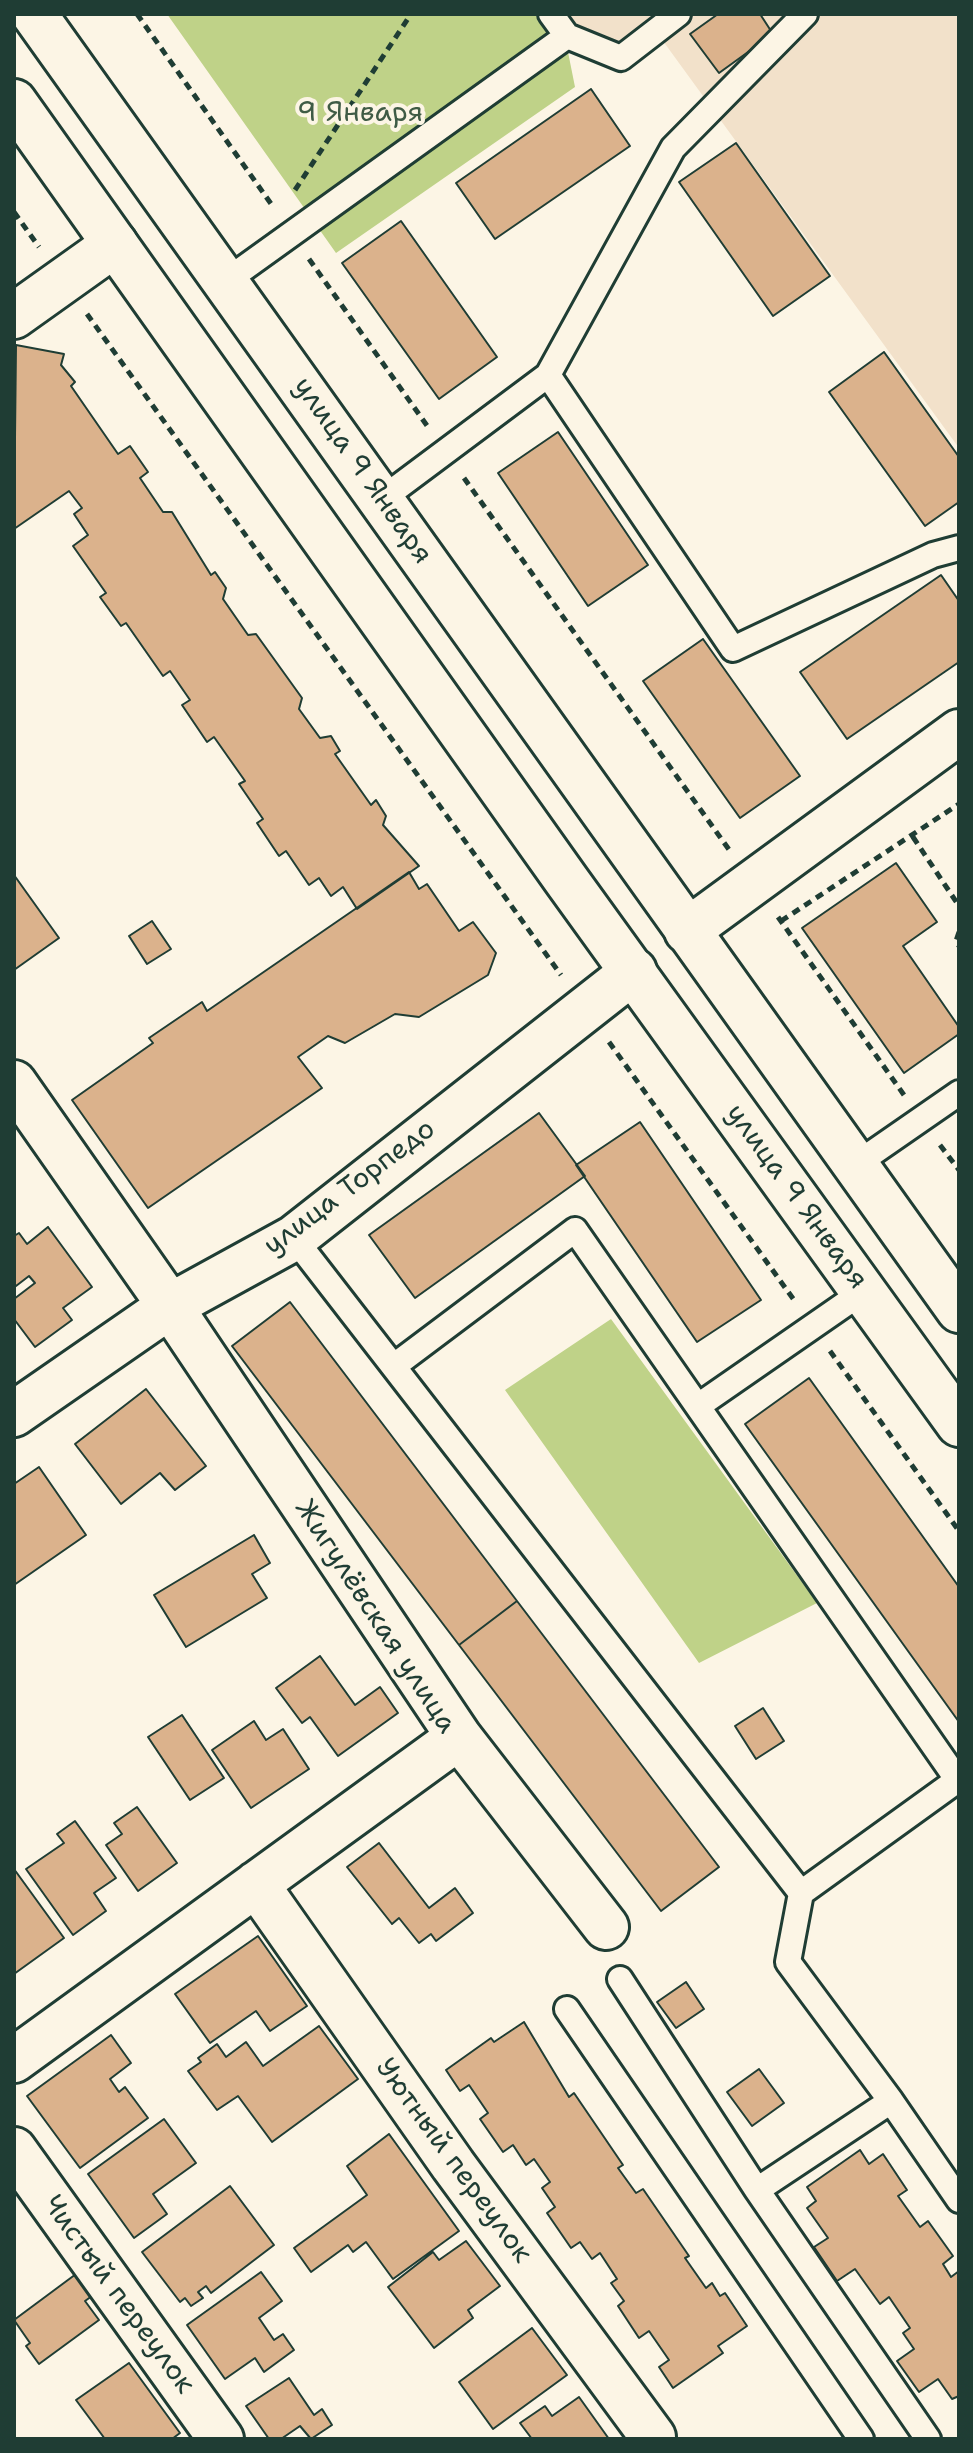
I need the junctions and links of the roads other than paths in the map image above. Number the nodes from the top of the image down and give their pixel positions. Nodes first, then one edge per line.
1 (34, 14) edge
2 (551, 14) edge
3 (678, 14) edge
4 (805, 14) edge
5 (567, 36) junction
6 (14, 102) edge
7 (115, 244) junction
8 (226, 281) junction
9 (14, 316) edge
10 (548, 375) junction
11 (382, 499) junction
12 (959, 548) edge
13 (959, 732) edge
14 (687, 931) junction
15 (634, 971) junction
16 (14, 1083) edge
17 (959, 1093) edge
18 (855, 1165) junction
19 (294, 1238) junction
20 (864, 1291) junction
21 (170, 1306) junction
22 (959, 1310) edge
23 (394, 1366) junction
24 (698, 1406) junction
25 (14, 1414) edge
26 (959, 1424) edge
27 (459, 1737) junction
28 (959, 1781) edge
29 (256, 1884) junction
30 (801, 1893) junction
31 (606, 1927) dead end
32 (620, 1979) dead end
33 (567, 2009) dead end
34 (14, 2060) edge
35 (891, 2101) junction
36 (14, 2150) edge
37 (757, 2190) junction
38 (959, 2200) edge
39 (653, 2437) dead end
40 (221, 2439) edge
41 (861, 2439) edge
42 (928, 2439) edge

1 - 8 street, улица 9 Января
2 - 5 lane
3 - 5 lane
4 - 10 lane
5 - 8 lane
6 - 7 street, улица 9 Января
7 - 9 street
7 - 15 street, улица 9 Января
8 - 11 street, улица 9 Января
10 - 11 lane
10 - 12 lane
11 - 14 street, улица 9 Января
13 - 14 street
14 - 15 street
14 - 18 street, улица 9 Января
15 - 19 street, улица Торпедо
15 - 20 street, улица 9 Января
16 - 21 street, Жигулёвская улица
17 - 18 lane
18 - 22 street, улица 9 Января
19 - 21 street, улица Торпедо
19 - 23 lane
20 - 24 lane
20 - 26 street, улица 9 Января
21 - 25 street, улица Торпедо
21 - 27 street, Жигулёвская улица
23 - 24 lane
23 - 30 lane
24 - 28 lane
27 - 29 street, Жигулёвская улица
27 - 31 street
28 - 30 lane
29 - 34 street, Жигулёвская улица
29 - 39 street, Уютный переулок
30 - 35 lane
32 - 37 lane
33 - 41 lane
35 - 37 lane
35 - 38 lane
36 - 40 street, Чистый переулок
37 - 42 lane

